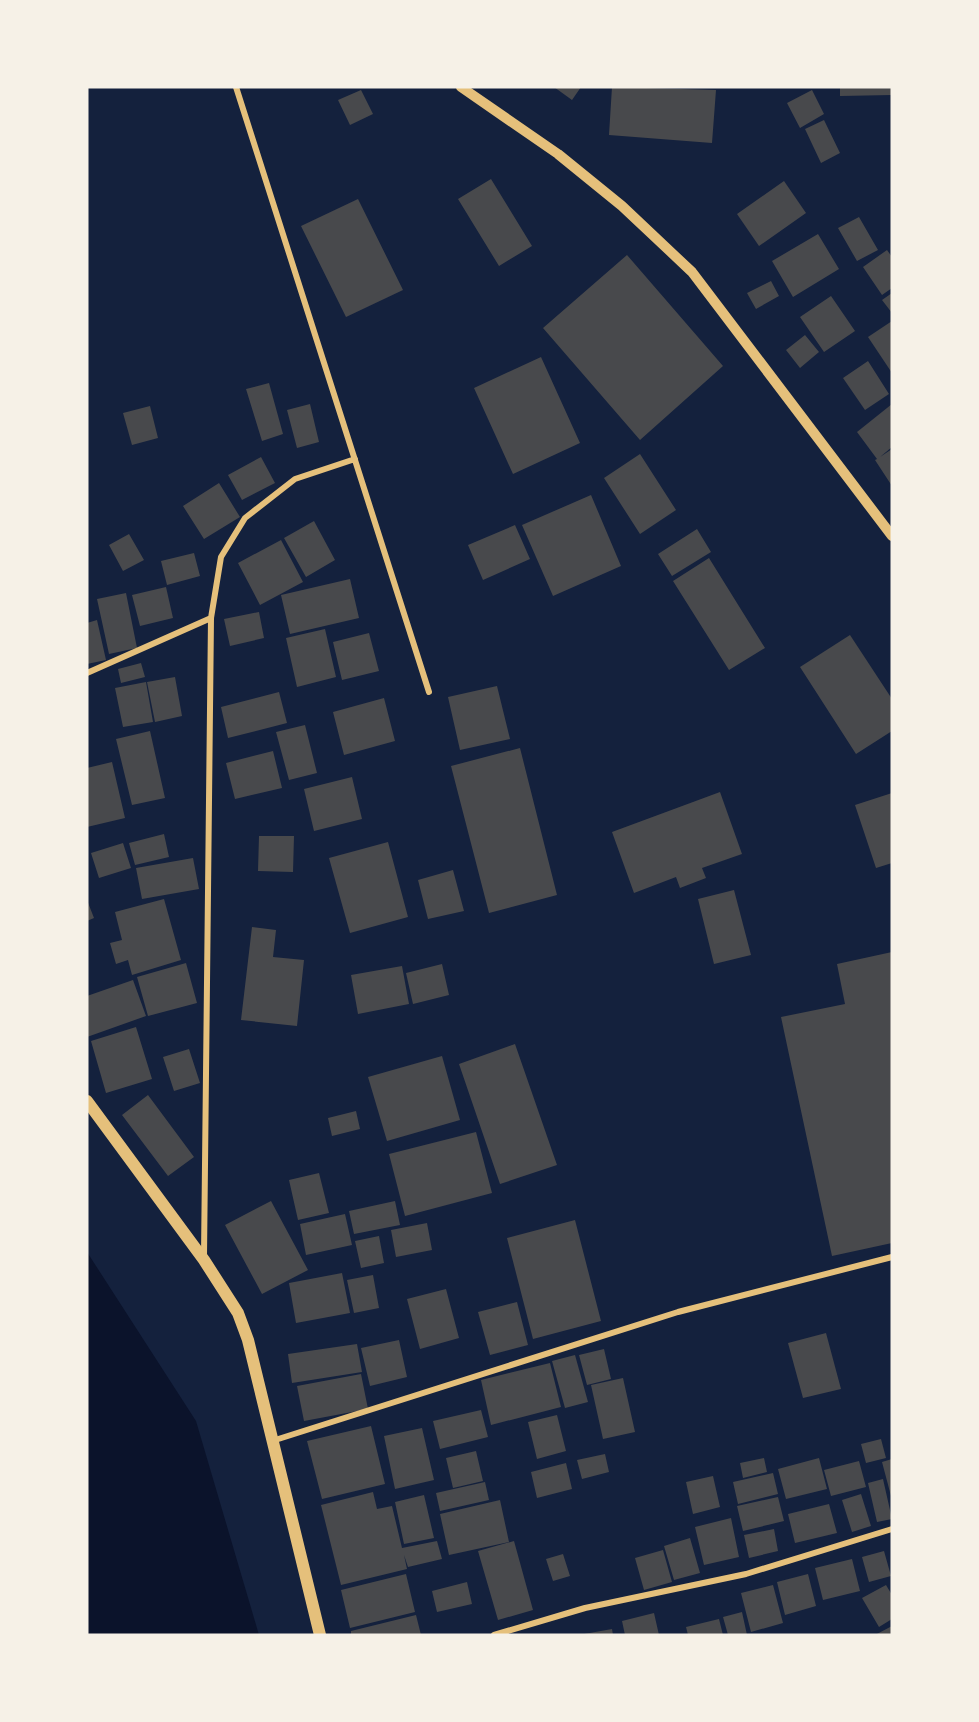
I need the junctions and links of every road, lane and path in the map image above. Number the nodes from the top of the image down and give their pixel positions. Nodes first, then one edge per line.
1 (236, 87) edge
2 (461, 87) edge
3 (356, 459) junction
4 (892, 536) edge
5 (211, 618) junction
6 (87, 674) edge
7 (429, 692) dead end
8 (87, 1101) edge
9 (892, 1257) edge
10 (204, 1260) junction
11 (272, 1441) junction
12 (892, 1529) edge
13 (320, 1635) edge
14 (494, 1635) edge

1 - 3 street
2 - 4 street
3 - 5 street
3 - 7 street
5 - 6 street
5 - 10 street
8 - 10 main road
9 - 11 street
10 - 11 main road
11 - 13 main road
12 - 14 street

